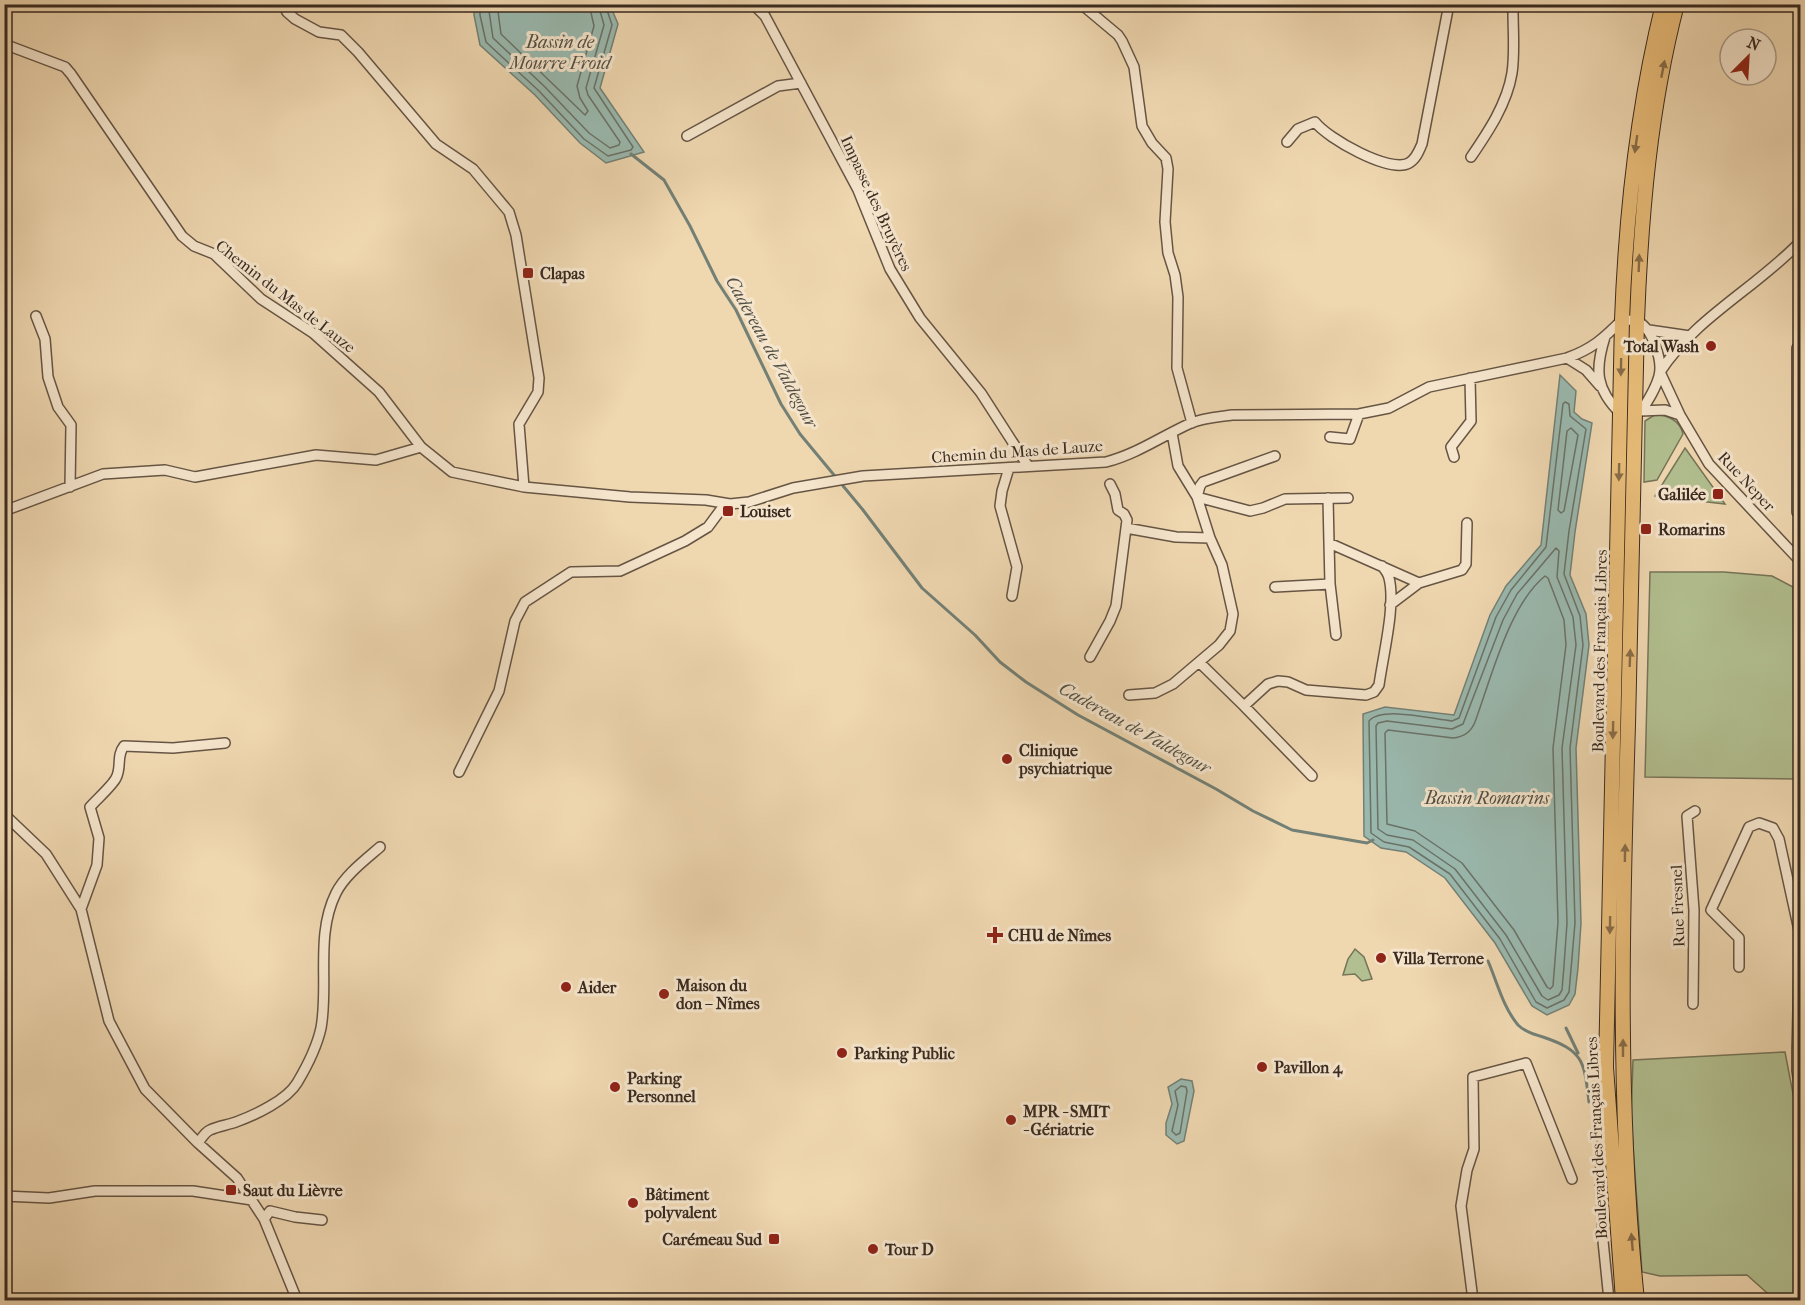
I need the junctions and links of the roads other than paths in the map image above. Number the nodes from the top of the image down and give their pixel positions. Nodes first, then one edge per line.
1 (283, 4) edge
2 (753, 4) edge
3 (1081, 4) edge
4 (1449, 4) edge
5 (1509, 4) edge
6 (1663, 4) edge
7 (1677, 4) edge
8 (4, 44) edge
9 (801, 83) junction
10 (687, 136) dead end
11 (1287, 142) dead end
12 (1471, 157) dead end
13 (1800, 242) edge
14 (36, 316) dead end
15 (1622, 320) junction
16 (1637, 321) junction
17 (1649, 330) junction
18 (1690, 336) junction
19 (1605, 337) junction
20 (1800, 345) edge
21 (1567, 358) junction
22 (1660, 372) junction
23 (1470, 378) junction
24 (1600, 386) junction
25 (1638, 412) junction
26 (1359, 414) junction
27 (1620, 414) junction
28 (1680, 415) junction
29 (1192, 423) junction
30 (1172, 434) junction
31 (1330, 437) dead end
32 (421, 447) junction
33 (1275, 456) dead end
34 (1454, 457) dead end
35 (1028, 466) junction
36 (1010, 468) junction
37 (1110, 484) dead end
38 (70, 487) junction
39 (524, 487) junction
40 (1197, 497) junction
41 (1328, 498) junction
42 (1348, 498) dead end
43 (4, 504) edge
44 (17, 505) junction
45 (723, 507) junction
46 (4, 511) edge
47 (1800, 513) edge
48 (1467, 523) dead end
49 (1126, 528) junction
50 (1210, 538) junction
51 (1329, 543) junction
52 (1800, 561) edge
53 (1382, 566) junction
54 (1419, 583) junction
55 (1330, 584) junction
56 (1275, 587) dead end
57 (1012, 596) dead end
58 (1390, 605) junction
59 (1336, 635) dead end
60 (1090, 657) dead end
61 (1199, 662) junction
62 (1129, 695) dead end
63 (1244, 706) junction
64 (225, 743) dead end
65 (459, 772) dead end
66 (1312, 776) dead end
67 (1695, 811) dead end
68 (4, 814) edge
69 (380, 847) dead end
70 (81, 909) junction
71 (1694, 910) junction
72 (1711, 910) junction
73 (1800, 925) edge
74 (1800, 935) edge
75 (1739, 967) dead end
76 (1693, 1004) dead end
77 (1798, 1051) edge
78 (1606, 1067) junction
79 (1800, 1090) edge
80 (198, 1143) junction
81 (1572, 1179) dead end
82 (4, 1196) edge
83 (252, 1200) junction
84 (264, 1219) junction
85 (322, 1220) dead end
86 (297, 1300) edge
87 (1473, 1300) edge
88 (1609, 1300) edge
89 (1623, 1300) edge
90 (1637, 1300) edge

1 - 39 street
2 - 9 street, Impasse des Bruyères
3 - 29 street
4 - 11 street
5 - 12 street
6 -> 15 main road, Boulevard des Français Libres
16 -> 7 main road, Boulevard des Français Libres
8 - 32 street, Chemin du Mas de Lauze
9 - 10 street
9 - 35 street, Impasse des Bruyères
13 - 18 street
14 - 38 street
15 - 16 street
15 - 19 street, Chemin du Mas de Lauze
15 -> 27 main road, Boulevard des Français Libres
16 - 17 street
16 - 25 main road, Boulevard des Français Libres
17 - 18 street
17 - 22 street, Rue Neper
18 - 22 street
19 - 21 street, Chemin du Mas de Lauze
19 - 24 street
20 - 47 street
21 - 23 street, Chemin du Mas de Lauze
21 - 24 street
22 - 25 street
22 - 28 street, Rue Neper
23 - 26 street, Chemin du Mas de Lauze
23 - 34 street
24 - 27 street
25 - 27 street
25 - 28 street
90 -> 25 main road, Boulevard des Français Libres
26 - 29 street, Chemin du Mas de Lauze
26 - 31 street
27 -> 78 main road, Boulevard des Français Libres
28 - 52 street, Rue Neper
29 - 30 street, Chemin du Mas de Lauze
30 - 35 street, Chemin du Mas de Lauze
30 - 40 street
32 - 38 street
32 - 39 street, Chemin du Mas de Lauze
33 - 40 street
35 - 36 street, Chemin du Mas de Lauze
36 - 45 street, Chemin du Mas de Lauze
36 - 57 street
37 - 49 street
38 - 44 street
39 - 45 street, Chemin du Mas de Lauze
40 - 41 street
40 - 50 street
41 - 42 street
41 - 51 street
43 - 44 street
44 - 46 street
45 - 65 street
48 - 54 street
49 - 50 street
49 - 60 street
50 - 61 street
51 - 53 street
51 - 55 street
53 - 54 street
53 - 58 street
54 - 58 street
55 - 56 street
55 - 59 street
58 - 63 street
61 - 62 street
61 - 63 street
63 - 66 street
64 - 70 street
67 - 71 street, Rue Fresnel
68 - 70 street
69 - 80 street
70 - 80 street
71 - 72 street
71 - 76 street, Rue Fresnel
72 - 74 street
72 - 75 street
73 - 74 street
74 - 77 street
77 - 79 street
78 - 88 street
78 - 89 main road, Boulevard des Français Libres
80 - 83 street
81 - 87 street
82 - 83 street
83 - 84 street
84 - 85 street
84 - 86 street

